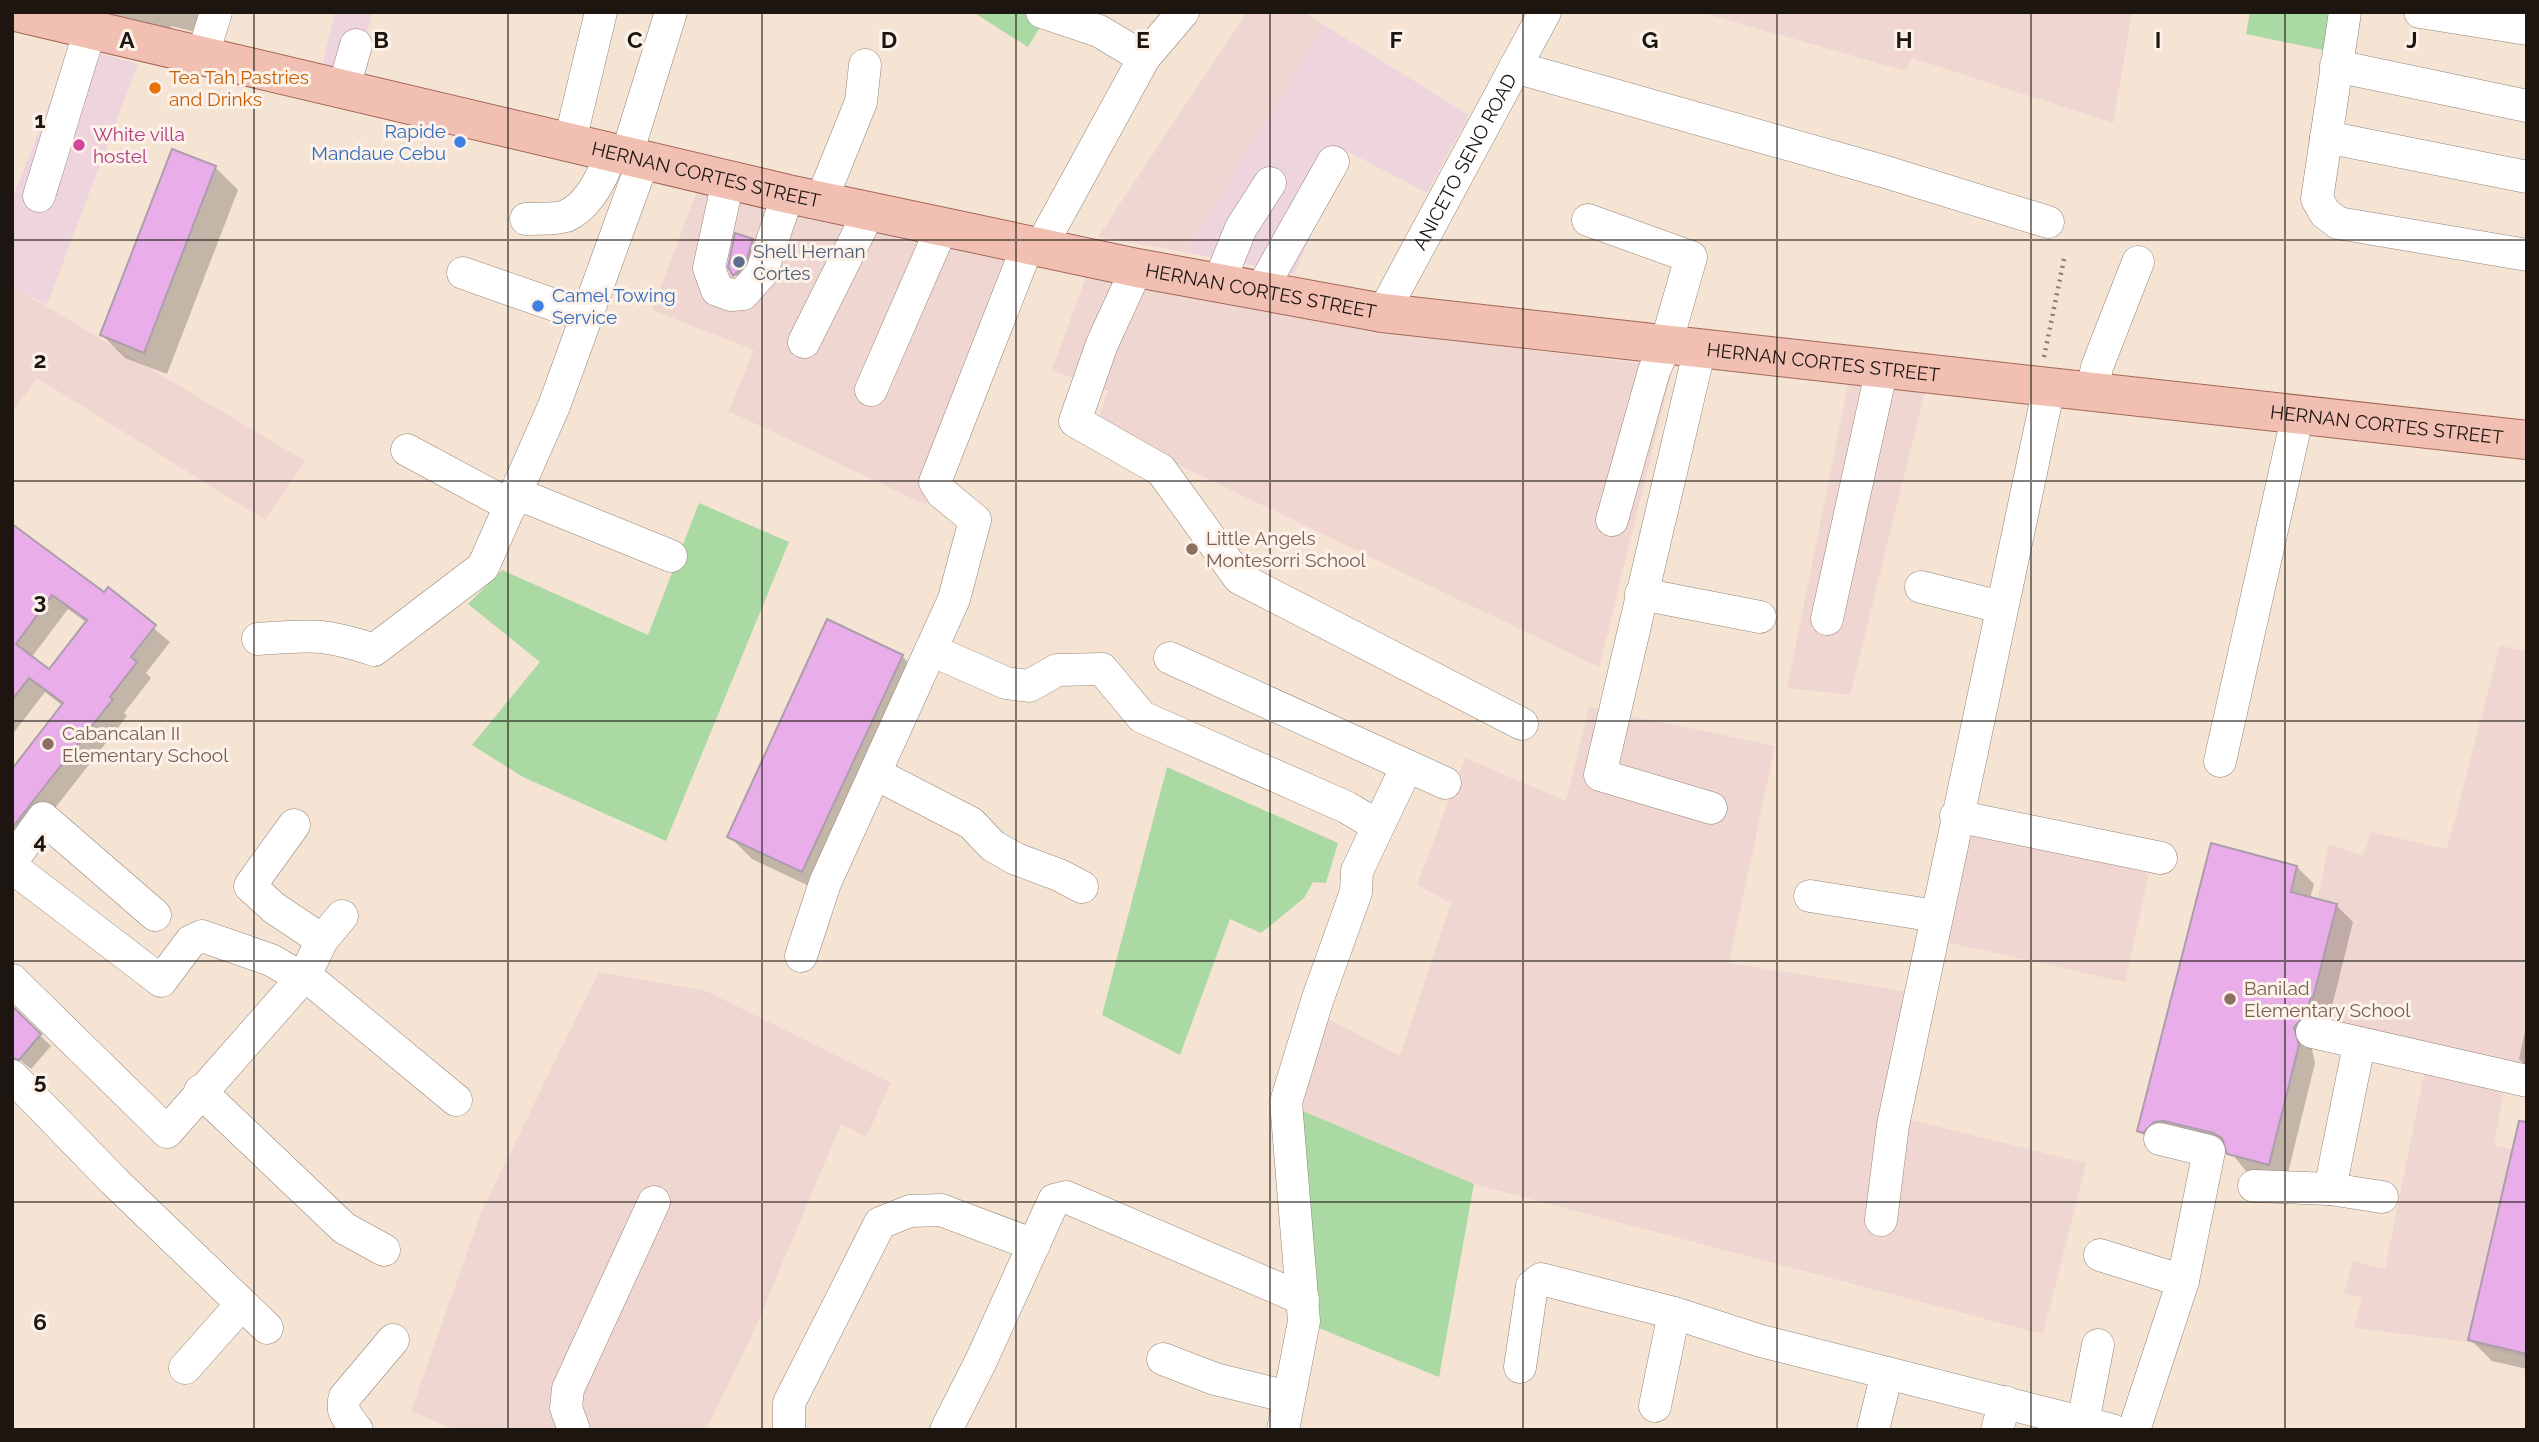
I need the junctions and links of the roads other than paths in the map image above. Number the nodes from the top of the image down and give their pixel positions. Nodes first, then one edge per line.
1 (16, 12) edge
2 (216, 12) edge
3 (601, 12) edge
4 (671, 12) edge
5 (1042, 12) edge
6 (1183, 12) edge
7 (1545, 12) edge
8 (2345, 12) edge
9 (2420, 12) edge
10 (2527, 29) edge
11 (90, 30) junction
12 (356, 45) dead end
13 (202, 58) junction
14 (1144, 58) junction
15 (865, 65) dead end
16 (2336, 66) junction
17 (1515, 67) junction
18 (343, 92) junction
19 (2527, 106) edge
20 (2326, 137) junction
21 (569, 145) junction
22 (627, 157) junction
23 (1333, 162) dead end
24 (2527, 177) edge
25 (728, 181) junction
26 (1270, 183) dead end
27 (39, 196) dead end
28 (805, 198) junction
29 (869, 212) junction
30 (526, 219) dead end
31 (1588, 220) dead end
32 (2048, 222) dead end
33 (942, 227) junction
34 (1034, 246) junction
35 (2527, 254) edge
36 (2138, 262) dead end
37 (1137, 268) junction
38 (463, 273) dead end
39 (1219, 282) junction
40 (1261, 290) junction
41 (1383, 313) junction
42 (586, 316) junction
43 (804, 342) dead end
44 (1683, 346) junction
45 (1882, 368) junction
46 (2043, 386) junction
47 (871, 390) dead end
48 (2092, 392) junction
49 (2298, 414) junction
50 (2527, 440) edge
51 (407, 450) dead end
52 (514, 500) junction
53 (1612, 520) dead end
54 (671, 556) dead end
55 (1921, 587) dead end
56 (1641, 594) junction
57 (2001, 607) junction
58 (1760, 617) dead end
59 (1827, 619) dead end
60 (258, 639) dead end
61 (931, 650) junction
62 (1170, 658) dead end
63 (1522, 724) dead end
64 (2220, 761) dead end
65 (1407, 766) junction
66 (876, 774) junction
67 (1445, 783) dead end
68 (1711, 808) dead end
69 (1956, 816) junction
70 (294, 825) dead end
71 (1378, 826) junction
72 (2161, 858) dead end
73 (12, 861) edge
74 (12, 867) edge
75 (1082, 887) dead end
76 (1810, 896) dead end
77 (155, 915) dead end
78 (342, 916) dead end
79 (1936, 916) junction
80 (322, 940) junction
81 (801, 956) dead end
82 (305, 975) junction
83 (12, 980) edge
84 (2312, 1032) dead end
85 (2359, 1045) junction
86 (12, 1076) edge
87 (2527, 1081) edge
88 (201, 1091) junction
89 (456, 1100) dead end
90 (2160, 1139) dead end
91 (2254, 1186) dead end
92 (2330, 1189) junction
93 (2382, 1197) dead end
94 (654, 1202) dead end
95 (1881, 1220) dead end
96 (1034, 1245) junction
97 (384, 1250) dead end
98 (2099, 1255) dead end
99 (2183, 1281) junction
100 (1303, 1299) junction
101 (242, 1306) junction
102 (1674, 1313) junction
103 (267, 1328) dead end
104 (393, 1340) dead end
105 (2098, 1345) dead end
106 (1163, 1359) dead end
107 (1520, 1367) dead end
108 (185, 1368) dead end
109 (1887, 1373) junction
110 (1289, 1397) junction
111 (1655, 1406) dead end
112 (2001, 1416) edge
113 (2097, 1426) edge
114 (357, 1430) edge
115 (575, 1430) edge
116 (789, 1430) edge
117 (946, 1430) edge
118 (1283, 1430) edge
119 (1873, 1430) edge
120 (2134, 1430) edge

1 - 11 main road, HERNAN CORTES STREET
2 - 13 street
3 - 21 street
4 - 22 street
5 - 14 street
6 - 14 street
7 - 17 street, ANICETO SENO ROAD
8 - 16 street
9 - 10 street
11 - 13 main road, HERNAN CORTES STREET
11 - 27 street
12 - 18 street
13 - 18 main road, HERNAN CORTES STREET
14 - 34 street
15 - 28 street
16 - 19 street
16 - 20 street
17 - 32 street
17 - 41 street, ANICETO SENO ROAD
18 - 21 main road, HERNAN CORTES STREET
20 - 24 street
20 - 35 street
21 - 22 main road, HERNAN CORTES STREET
22 - 25 main road, HERNAN CORTES STREET
22 - 30 street
22 - 42 street
23 - 40 street
25 - 28 main road, HERNAN CORTES STREET
25 - 28 street
26 - 39 street
28 - 29 main road, HERNAN CORTES STREET
29 - 33 main road, HERNAN CORTES STREET
29 - 43 street
31 - 44 street
33 - 34 main road, HERNAN CORTES STREET
33 - 47 street
34 - 37 main road, HERNAN CORTES STREET
34 - 61 street
36 - 48 street
37 - 39 main road, HERNAN CORTES STREET
37 - 63 street
38 - 42 street
39 - 40 main road, HERNAN CORTES STREET
40 - 41 main road, HERNAN CORTES STREET
41 - 44 main road, HERNAN CORTES STREET
42 - 52 street
44 - 45 main road, HERNAN CORTES STREET
44 - 53 street
44 - 56 street
45 - 46 main road, HERNAN CORTES STREET
45 - 59 street
46 - 48 main road, HERNAN CORTES STREET
46 - 57 street
48 - 49 main road, HERNAN CORTES STREET
49 - 50 main road, HERNAN CORTES STREET
49 - 64 street
51 - 52 street
52 - 54 street
52 - 60 street
55 - 57 street
56 - 58 street
56 - 68 street
57 - 69 street
61 - 66 street
61 - 71 street
62 - 65 street
65 - 67 street
65 - 71 street
66 - 75 street
66 - 81 street
69 - 72 street
69 - 79 street
70 - 80 street
71 - 100 street
73 - 77 street
74 - 82 street
76 - 79 street
78 - 80 street
79 - 95 street
80 - 82 street
82 - 88 street
82 - 89 street
83 - 88 street
84 - 85 street
85 - 87 street
85 - 92 street
86 - 101 street
88 - 97 street
90 - 99 street
91 - 92 street
92 - 93 street
94 - 115 street
96 - 100 street
96 - 116 street
96 - 117 street
98 - 99 street
99 - 120 street
100 - 110 street
101 - 103 street
101 - 108 street
102 - 107 street
102 - 109 street
102 - 111 street
104 - 114 street
105 - 113 street
106 - 110 street
109 - 112 street
109 - 119 street
110 - 118 street
112 - 113 street

